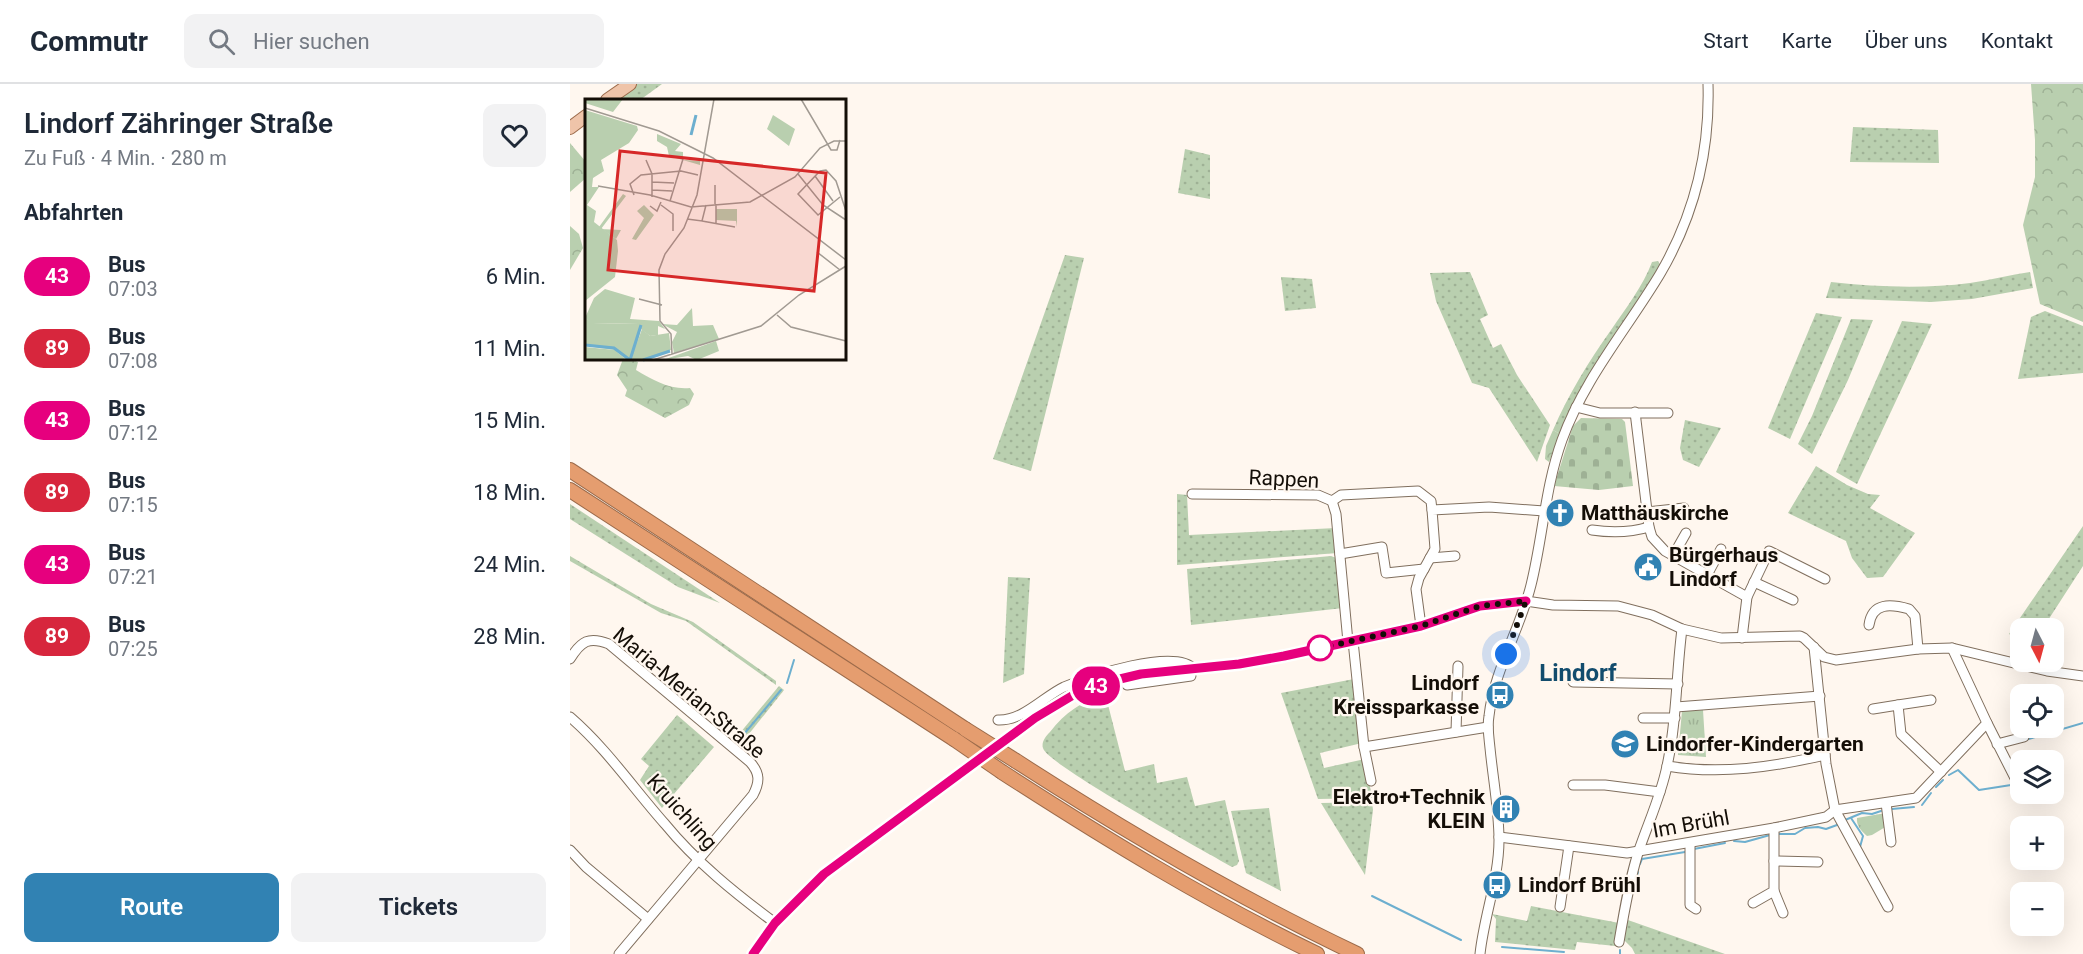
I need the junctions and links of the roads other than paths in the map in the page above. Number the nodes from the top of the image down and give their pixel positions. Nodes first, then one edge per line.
1 (630, 84) edge
2 (1708, 84) edge
3 (608, 99) edge
4 (585, 117) edge
5 (570, 128) edge
6 (1576, 407) junction
7 (1635, 412) junction
8 (1668, 413) dead end
9 (570, 470) edge
10 (570, 490) edge
11 (1192, 494) dead end
12 (1332, 501) junction
13 (1684, 508) dead end
14 (1432, 510) junction
15 (1544, 511) junction
16 (1647, 512) junction
17 (1649, 527) junction
18 (1592, 530) dead end
19 (1686, 533) dead end
20 (1721, 549) dead end
21 (1340, 554) junction
22 (1455, 556) dead end
23 (1673, 556) junction
24 (1430, 558) junction
25 (1424, 568) junction
26 (1707, 575) junction
27 (1825, 579) dead end
28 (1754, 582) junction
29 (1747, 597) junction
30 (1793, 600) dead end
31 (1526, 601) junction
32 (1869, 625) dead end
33 (1421, 626) junction
34 (1682, 629) junction
35 (1742, 638) junction
36 (1350, 642) junction
37 (1814, 646) junction
38 (1952, 648) junction
39 (1918, 649) junction
40 (570, 658) edge
41 (1458, 666) dead end
42 (1194, 669) junction
43 (2083, 676) edge
44 (1573, 682) dead end
45 (1678, 684) junction
46 (1127, 685) dead end
47 (1820, 696) junction
48 (1931, 700) dead end
49 (1898, 705) junction
50 (1676, 707) junction
51 (1873, 709) dead end
52 (570, 717) edge
53 (1643, 718) dead end
54 (1675, 718) junction
55 (998, 720) dead end
56 (1987, 723) junction
57 (1488, 727) junction
58 (1456, 732) junction
59 (2020, 738) edge
60 (1997, 744) junction
61 (1364, 747) junction
62 (1825, 755) junction
63 (1667, 766) junction
64 (2010, 769) edge
65 (1941, 772) junction
66 (1371, 781) dead end
67 (1574, 785) dead end
68 (1660, 792) junction
69 (1886, 803) junction
70 (1835, 810) junction
71 (1774, 828) junction
72 (1499, 837) junction
73 (1891, 842) dead end
74 (1690, 843) junction
75 (1569, 846) junction
76 (570, 850) edge
77 (1639, 851) junction
78 (699, 859) junction
79 (1774, 861) junction
80 (1818, 862) dead end
81 (1774, 891) junction
82 (1753, 903) dead end
83 (1888, 907) dead end
84 (1560, 908) dead end
85 (1696, 909) dead end
86 (1783, 913) dead end
87 (648, 920) junction
88 (775, 923) junction
89 (1619, 942) dead end
90 (620, 954) edge
91 (753, 954) edge
92 (1317, 954) edge
93 (1357, 954) edge
94 (1480, 954) edge

1 - 3 main road
2 - 6 street
4 - 5 main road
6 - 7 street
6 - 15 street
7 - 8 street
7 - 16 street
9 - 93 highway, bridge
10 - 92 highway, bridge
11 - 12 street, Rappen
12 - 14 street, Rappen
12 - 21 street
13 - 16 street
14 - 15 street
14 - 24 street
15 - 31 street
16 - 17 street
17 - 18 street
17 - 23 street
19 - 23 street
20 - 26 street
21 - 25 street
21 - 36 street
22 - 24 street
23 - 26 street
24 - 25 street
25 - 33 street
26 - 29 street
27 - 28 street
28 - 29 street
28 - 30 street
29 - 35 street
31 - 33 street
31 - 34 street
31 - 57 street
32 - 39 street
33 - 36 street
34 - 35 street
34 - 45 street
35 - 37 street
36 - 42 street
36 - 61 street
37 - 39 street
37 - 47 street
38 - 39 street
38 - 43 street
38 - 56 street
40 - 78 street, Maria-Merian-Straße
41 - 58 street
42 - 46 street
42 - 55 street
42 - 88 street
44 - 45 street
45 - 50 street
47 - 50 street
47 - 62 street
48 - 49 street
49 - 51 street
49 - 65 street
50 - 54 street
52 - 78 street, Kruichling
53 - 54 street
54 - 63 street
56 - 60 street
56 - 65 street, Im Brühl
57 - 58 street
57 - 72 street
58 - 61 street
59 - 60 street
60 - 64 street
61 - 66 street
62 - 63 street
62 - 70 street
63 - 68 street
65 - 69 street, Im Brühl
67 - 68 street
68 - 77 street
69 - 70 street, Im Brühl
69 - 73 street
70 - 71 street, Im Brühl
70 - 83 street
71 - 74 street, Im Brühl
71 - 79 street
72 - 75 street, Im Brühl
72 - 94 street
74 - 77 street, Im Brühl
74 - 85 street
75 - 77 street, Im Brühl
75 - 84 street
76 - 87 street
77 - 89 street
78 - 87 street
78 - 88 street, Kruichling
79 - 80 street
79 - 81 street
81 - 82 street
81 - 86 street
87 - 90 street
88 - 91 street

